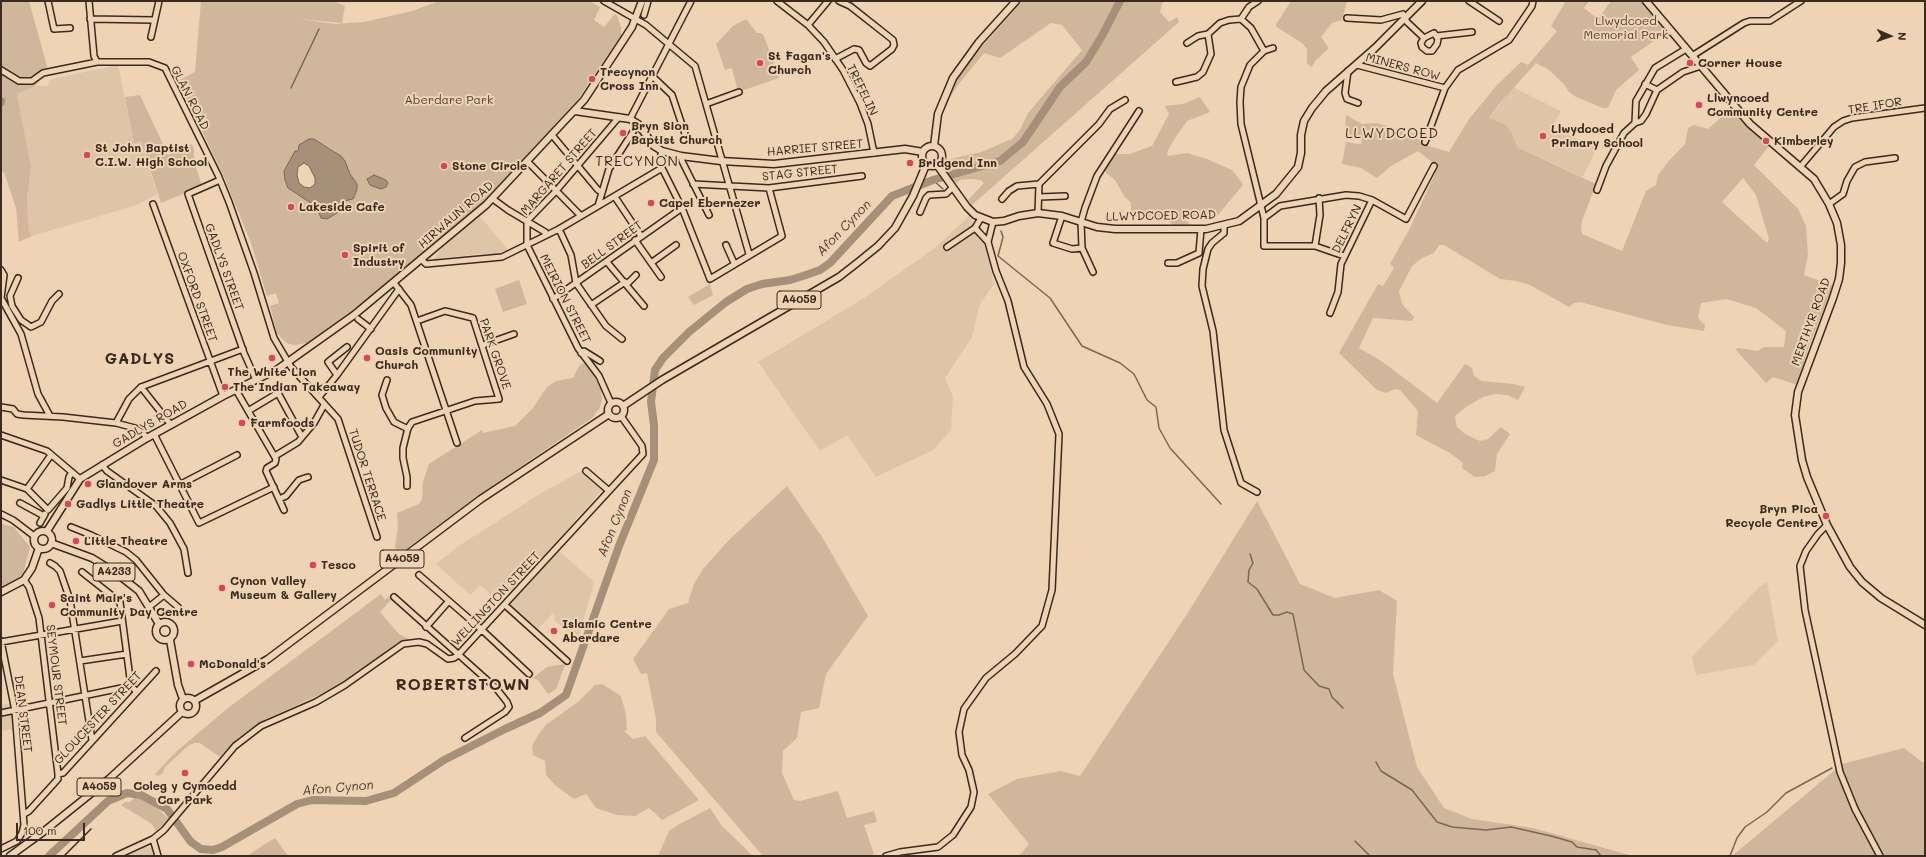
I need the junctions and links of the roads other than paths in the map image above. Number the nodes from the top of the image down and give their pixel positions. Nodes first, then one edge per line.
1 (48, 1) edge
2 (89, 1) edge
3 (159, 1) edge
4 (604, 1) edge
5 (642, 1) edge
6 (648, 1) edge
7 (691, 1) edge
8 (776, 1) edge
9 (828, 1) edge
10 (839, 1) edge
11 (1016, 1) edge
12 (1258, 1) edge
13 (1422, 1) edge
14 (1469, 1) edge
15 (1534, 1) edge
16 (1646, 1) edge
17 (1801, 1) edge
18 (644, 15) dead end
19 (1406, 17) junction
20 (1347, 18) dead end
21 (90, 19) junction
22 (637, 19) junction
23 (1241, 19) junction
24 (153, 20) junction
25 (1499, 21) dead end
26 (808, 25) junction
27 (70, 28) dead end
28 (1472, 32) dead end
29 (1208, 34) junction
30 (1436, 36) junction
31 (151, 37) dead end
32 (1424, 38) junction
33 (1187, 43) dead end
34 (669, 44) junction
35 (1273, 48) dead end
36 (1686, 49) junction
37 (1264, 51) junction
38 (1692, 56) junction
39 (835, 59) junction
40 (98, 62) junction
41 (1357, 65) junction
42 (1701, 66) junction
43 (1, 70) edge
44 (1348, 71) junction
45 (652, 76) junction
46 (1176, 82) dead end
47 (1645, 84) junction
48 (1445, 88) junction
49 (1657, 90) junction
50 (739, 92) dead end
51 (1125, 100) dead end
52 (1358, 103) dead end
53 (706, 104) junction
54 (1925, 108) edge
55 (575, 111) junction
56 (1139, 111) dead end
57 (619, 117) junction
58 (630, 118) junction
59 (1636, 123) junction
60 (638, 124) junction
61 (685, 134) dead end
62 (552, 135) junction
63 (1425, 142) dead end
64 (934, 146) junction
65 (662, 151) junction
66 (923, 152) junction
67 (874, 153) junction
68 (681, 156) junction
69 (1895, 158) dead end
70 (721, 161) junction
71 (528, 162) junction
72 (577, 165) junction
73 (926, 165) junction
74 (937, 165) junction
75 (1434, 166) dead end
76 (1801, 166) junction
77 (662, 168) junction
78 (862, 176) dead end
79 (220, 180) junction
80 (693, 184) junction
81 (1039, 184) junction
82 (729, 186) junction
83 (769, 188) junction
84 (952, 188) junction
85 (1597, 190) dead end
86 (556, 191) junction
87 (602, 192) junction
88 (1065, 196) dead end
89 (615, 197) junction
90 (1039, 197) junction
91 (1319, 198) junction
92 (493, 199) junction
93 (1002, 199) dead end
94 (1372, 200) junction
95 (153, 204) dead end
96 (1828, 204) junction
97 (598, 206) junction
98 (1261, 207) junction
99 (682, 208) junction
100 (920, 212) dead end
101 (1038, 213) junction
102 (709, 215) dead end
103 (581, 216) junction
104 (1062, 216) junction
105 (981, 218) junction
106 (1264, 218) junction
107 (527, 222) junction
108 (993, 222) junction
109 (1081, 222) junction
110 (1224, 226) junction
111 (974, 228) junction
112 (559, 229) junction
113 (1201, 229) junction
114 (547, 235) junction
115 (641, 236) junction
116 (635, 240) junction
117 (988, 242) junction
118 (527, 245) junction
119 (676, 245) dead end
120 (726, 245) dead end
121 (1315, 246) junction
122 (947, 247) dead end
123 (1082, 248) junction
124 (749, 254) junction
125 (1344, 256) junction
126 (421, 259) junction
127 (607, 262) junction
128 (651, 263) junction
129 (734, 263) junction
130 (1168, 263) dead end
131 (1, 270) edge
132 (1093, 272) dead end
133 (636, 275) dead end
134 (661, 277) dead end
135 (18, 278) dead end
136 (394, 283) junction
137 (576, 283) junction
138 (626, 283) junction
139 (399, 289) junction
140 (1, 294) edge
141 (59, 294) dead end
142 (1, 298) edge
143 (553, 299) junction
144 (591, 305) junction
145 (644, 306) dead end
146 (1330, 313) dead end
147 (20, 318) junction
148 (358, 319) dead end
149 (417, 321) junction
150 (16, 323) junction
151 (371, 329) junction
152 (514, 334) dead end
153 (622, 339) dead end
154 (483, 345) junction
155 (347, 347) dead end
156 (243, 349) junction
157 (581, 353) junction
158 (210, 361) junction
159 (600, 361) dead end
160 (288, 362) junction
161 (337, 375) junction
162 (256, 380) junction
163 (387, 380) dead end
164 (141, 387) junction
165 (236, 390) junction
166 (223, 396) junction
167 (319, 397) junction
168 (611, 403) junction
169 (324, 405) junction
170 (623, 406) junction
171 (1, 407) edge
172 (446, 410) junction
173 (248, 411) junction
174 (609, 414) junction
175 (50, 416) junction
176 (621, 416) junction
177 (116, 423) junction
178 (171, 425) junction
179 (408, 429) junction
180 (154, 434) junction
181 (1, 435) edge
182 (302, 437) junction
183 (147, 438) junction
184 (457, 443) dead end
185 (51, 455) junction
186 (237, 455) dead end
187 (274, 456) junction
188 (102, 465) junction
189 (586, 471) dead end
190 (72, 472) junction
191 (308, 477) dead end
192 (80, 479) junction
193 (1, 480) edge
194 (181, 484) junction
195 (407, 486) dead end
196 (274, 487) junction
197 (27, 489) junction
198 (608, 490) junction
199 (1257, 492) dead end
200 (279, 499) junction
201 (20, 503) dead end
202 (48, 510) junction
203 (284, 510) dead end
204 (1, 514) edge
205 (44, 516) junction
206 (40, 523) dead end
207 (1827, 525) junction
208 (71, 527) dead end
209 (47, 531) junction
210 (34, 536) junction
211 (376, 537) dead end
212 (51, 543) junction
213 (39, 548) junction
214 (50, 563) dead end
215 (82, 572) dead end
216 (188, 573) dead end
217 (419, 575) dead end
218 (24, 580) junction
219 (1, 592) edge
220 (164, 595) junction
221 (394, 597) dead end
222 (448, 602) junction
223 (505, 605) junction
224 (149, 607) junction
225 (178, 607) dead end
226 (122, 621) junction
227 (159, 624) junction
228 (1925, 625) edge
229 (426, 627) junction
230 (75, 628) junction
231 (481, 629) junction
232 (41, 635) junction
233 (170, 640) junction
234 (1, 641) edge
235 (127, 654) junction
236 (458, 655) junction
237 (80, 661) junction
238 (567, 661) dead end
239 (156, 671) dead end
240 (529, 674) dead end
241 (131, 686) junction
242 (136, 692) junction
243 (84, 696) junction
244 (183, 699) junction
245 (194, 701) junction
246 (50, 703) junction
247 (14, 711) junction
248 (182, 712) junction
249 (1, 713) edge
250 (465, 738) dead end
251 (92, 740) junction
252 (58, 774) junction
253 (24, 814) junction
254 (153, 839) junction
255 (1, 849) edge
256 (10, 856) edge
257 (116, 856) edge
258 (158, 856) edge
259 (886, 856) edge
260 (1880, 856) edge

1 - 27 street
2 - 21 street
3 - 24 street
4 - 22 street
5 - 22 main road, HIRWAUN ROAD
6 - 18 street
7 - 34 street
8 - 26 street, TREFELIN
9 - 26 street
10 - 39 street, TREFELIN
11 - 64 main road
12 - 23 street
13 - 19 main road, LLWYDCOED ROAD
14 - 25 street
15 - 48 street
16 - 36 main road, MERTHYR ROAD
17 - 38 street
19 - 20 street
19 - 32 street
19 - 41 main road, LLWYDCOED ROAD
21 - 24 street
21 - 40 street
22 - 34 street
22 - 55 main road, HIRWAUN ROAD
23 - 29 street
23 - 37 street
24 - 31 street
26 - 39 street, TREFELIN
28 - 30 street
29 - 33 street
29 - 46 street
30 - 32 street
30 - 32 street
34 - 45 street
34 - 53 street
35 - 37 street
36 - 38 main road, MERTHYR ROAD
36 - 47 street
37 - 98 street
38 - 42 main road, MERTHYR ROAD
39 - 67 street, TREFELIN
40 - 43 street, GLAN ROAD
40 - 79 street, GLAN ROAD
41 - 44 main road, LLWYDCOED ROAD
41 - 48 street, MINERS ROW
42 - 49 street
42 - 76 main road, MERTHYR ROAD
44 - 52 street
44 - 98 main road, LLWYDCOED ROAD
45 - 58 street
45 - 61 street
47 - 49 street
47 - 59 street
48 - 63 street
49 - 59 street
50 - 53 street
51 - 81 street
53 - 70 street
54 - 76 street, TRE IFOR
55 - 57 main road
55 - 62 main road, HIRWAUN ROAD
56 - 109 street
57 - 58 main road
57 - 72 street, MARGARET STREET
58 - 60 main road
59 - 85 street
60 - 65 main road
60 - 87 street
62 - 71 main road, HIRWAUN ROAD
62 - 72 street
64 - 66 main road
64 - 74 main road
65 - 68 main road, HARRIET STREET
65 - 77 street
66 - 67 main road, HARRIET STREET
66 - 73 main road
67 - 70 main road, HARRIET STREET
68 - 70 main road, HARRIET STREET
68 - 80 street
69 - 96 street
70 - 82 street
71 - 86 street
71 - 92 main road, HIRWAUN ROAD
72 - 86 street, MARGARET STREET
72 - 87 street
73 - 74 main road
73 - 170 main road, A4059
74 - 84 main road
75 - 94 street
76 - 96 main road, MERTHYR ROAD
77 - 89 street
77 - 99 street
78 - 83 street, STAG STREET
79 - 156 street, GADLYS STREET
79 - 160 street, GLAN ROAD
80 - 82 street, STAG STREET
80 - 102 street
81 - 90 street
81 - 93 street
82 - 83 street, STAG STREET
82 - 124 street
83 - 124 street
84 - 100 street
84 - 105 main road
86 - 103 street
86 - 107 street, MARGARET STREET
87 - 97 street
88 - 90 street
89 - 97 street
89 - 115 street
90 - 101 street
91 - 94 street
91 - 106 street
91 - 121 street
92 - 107 street
92 - 126 main road, HIRWAUN ROAD
94 - 125 street, DELFRYN
95 - 158 street, OXFORD STREET
96 - 207 main road, MERTHYR ROAD
97 - 103 street
98 - 106 street
98 - 110 main road, LLWYDCOED ROAD
99 - 115 street, BELL STREET
99 - 129 street
101 - 104 main road, LLWYDCOED ROAD
101 - 108 main road, LLWYDCOED ROAD
103 - 112 street
104 - 109 main road, LLWYDCOED ROAD
104 - 123 street
105 - 108 main road, LLWYDCOED ROAD
105 - 111 street
106 - 121 street
107 - 114 street
107 - 118 street, MARGARET STREET
108 - 117 street
109 - 113 main road, LLWYDCOED ROAD
109 - 123 street
110 - 113 main road, LLWYDCOED ROAD
110 - 199 street
111 - 117 street
111 - 122 street
112 - 114 street
112 - 137 street
113 - 130 street
114 - 118 street
115 - 116 street, BELL STREET
116 - 127 street, BELL STREET
116 - 128 street
117 - 259 street
118 - 126 street
118 - 143 street, MEIRION STREET
119 - 128 street
120 - 129 street
121 - 125 street
123 - 132 street
124 - 129 street
125 - 146 street, DELFRYN
126 - 136 main road, HIRWAUN ROAD
127 - 137 street, BELL STREET
127 - 138 street
128 - 134 street
131 - 140 street
133 - 138 street
135 - 147 street
136 - 139 street
136 - 160 main road, HIRWAUN ROAD
137 - 143 street, BELL STREET
137 - 144 street
138 - 144 street
138 - 145 street
139 - 149 street
139 - 151 street
140 - 142 street
141 - 147 street
142 - 150 street
143 - 157 street, MEIRION STREET
144 - 153 street
147 - 150 street
148 - 151 street
149 - 154 street, PARK GROVE
149 - 172 street
150 - 175 street
151 - 161 street
152 - 154 street
154 - 172 street, PARK GROVE
155 - 161 street
156 - 158 street
156 - 162 street, GADLYS STREET
157 - 159 street
157 - 168 street, MEIRION STREET
158 - 164 street
158 - 166 street, OXFORD STREET
160 - 162 main road, GADLYS ROAD
160 - 167 street
161 - 167 street
162 - 165 main road, GADLYS ROAD
163 - 179 street
164 - 177 street
164 - 178 street
165 - 166 main road, GADLYS ROAD
165 - 173 street
166 - 178 main road, GADLYS ROAD
167 - 169 street
168 - 170 main road
168 - 174 main road
169 - 182 street
169 - 211 street, TUDOR TERRACE
170 - 176 main road
171 - 175 street
172 - 179 street
172 - 184 street
173 - 182 street
173 - 187 street
174 - 176 main road
174 - 245 main road, A4059
175 - 177 street
176 - 198 street, WELLINGTON STREET
177 - 183 street
178 - 180 main road, GADLYS ROAD
179 - 195 street
180 - 183 main road, GADLYS ROAD
180 - 194 street
181 - 185 street
182 - 187 street
183 - 188 main road, GADLYS ROAD
185 - 190 street
185 - 197 street
186 - 194 street
187 - 196 street
188 - 192 main road, GADLYS ROAD
188 - 216 street
189 - 198 street
190 - 192 street
190 - 202 street
191 - 200 street
192 - 209 main road, GADLYS ROAD
193 - 197 street
194 - 196 street
196 - 200 street
197 - 202 street
198 - 223 street, WELLINGTON STREET
200 - 203 street
201 - 205 street
202 - 205 street
204 - 210 street
205 - 206 street
207 - 228 main road, MERTHYR ROAD
207 - 260 street
208 - 220 street
209 - 210 main road
209 - 212 main road
210 - 213 main road
212 - 213 main road
212 - 224 main road, A4233
213 - 218 main road
214 - 230 street
215 - 226 street
217 - 222 street
218 - 219 main road
218 - 232 street, SEYMOUR STREET
220 - 224 street
220 - 225 street
221 - 229 street
222 - 229 street
222 - 231 street
223 - 231 street, WELLINGTON STREET
223 - 238 street
224 - 227 main road, A4233
226 - 230 street
226 - 235 street
227 - 233 main road
227 - 233 main road
229 - 236 street
230 - 232 street
230 - 237 street
231 - 236 street, WELLINGTON STREET
231 - 240 street
232 - 234 street
232 - 246 street, SEYMOUR STREET
233 - 244 main road
234 - 247 street, DEAN STREET
235 - 237 street
235 - 241 street
236 - 250 street
236 - 254 street, WELLINGTON STREET
237 - 243 street
239 - 242 street, GLOUCESTER STREET
241 - 242 street
241 - 243 street
242 - 251 street, GLOUCESTER STREET
243 - 246 street
243 - 251 street
244 - 245 main road
244 - 248 main road
245 - 248 main road
246 - 247 street
246 - 252 street, SEYMOUR STREET
247 - 249 street
247 - 253 street, DEAN STREET
248 - 256 main road, A4059
251 - 252 street, GLOUCESTER STREET
252 - 253 street, GLOUCESTER STREET
253 - 255 street, DEAN STREET
254 - 257 street, WELLINGTON STREET
254 - 258 street

